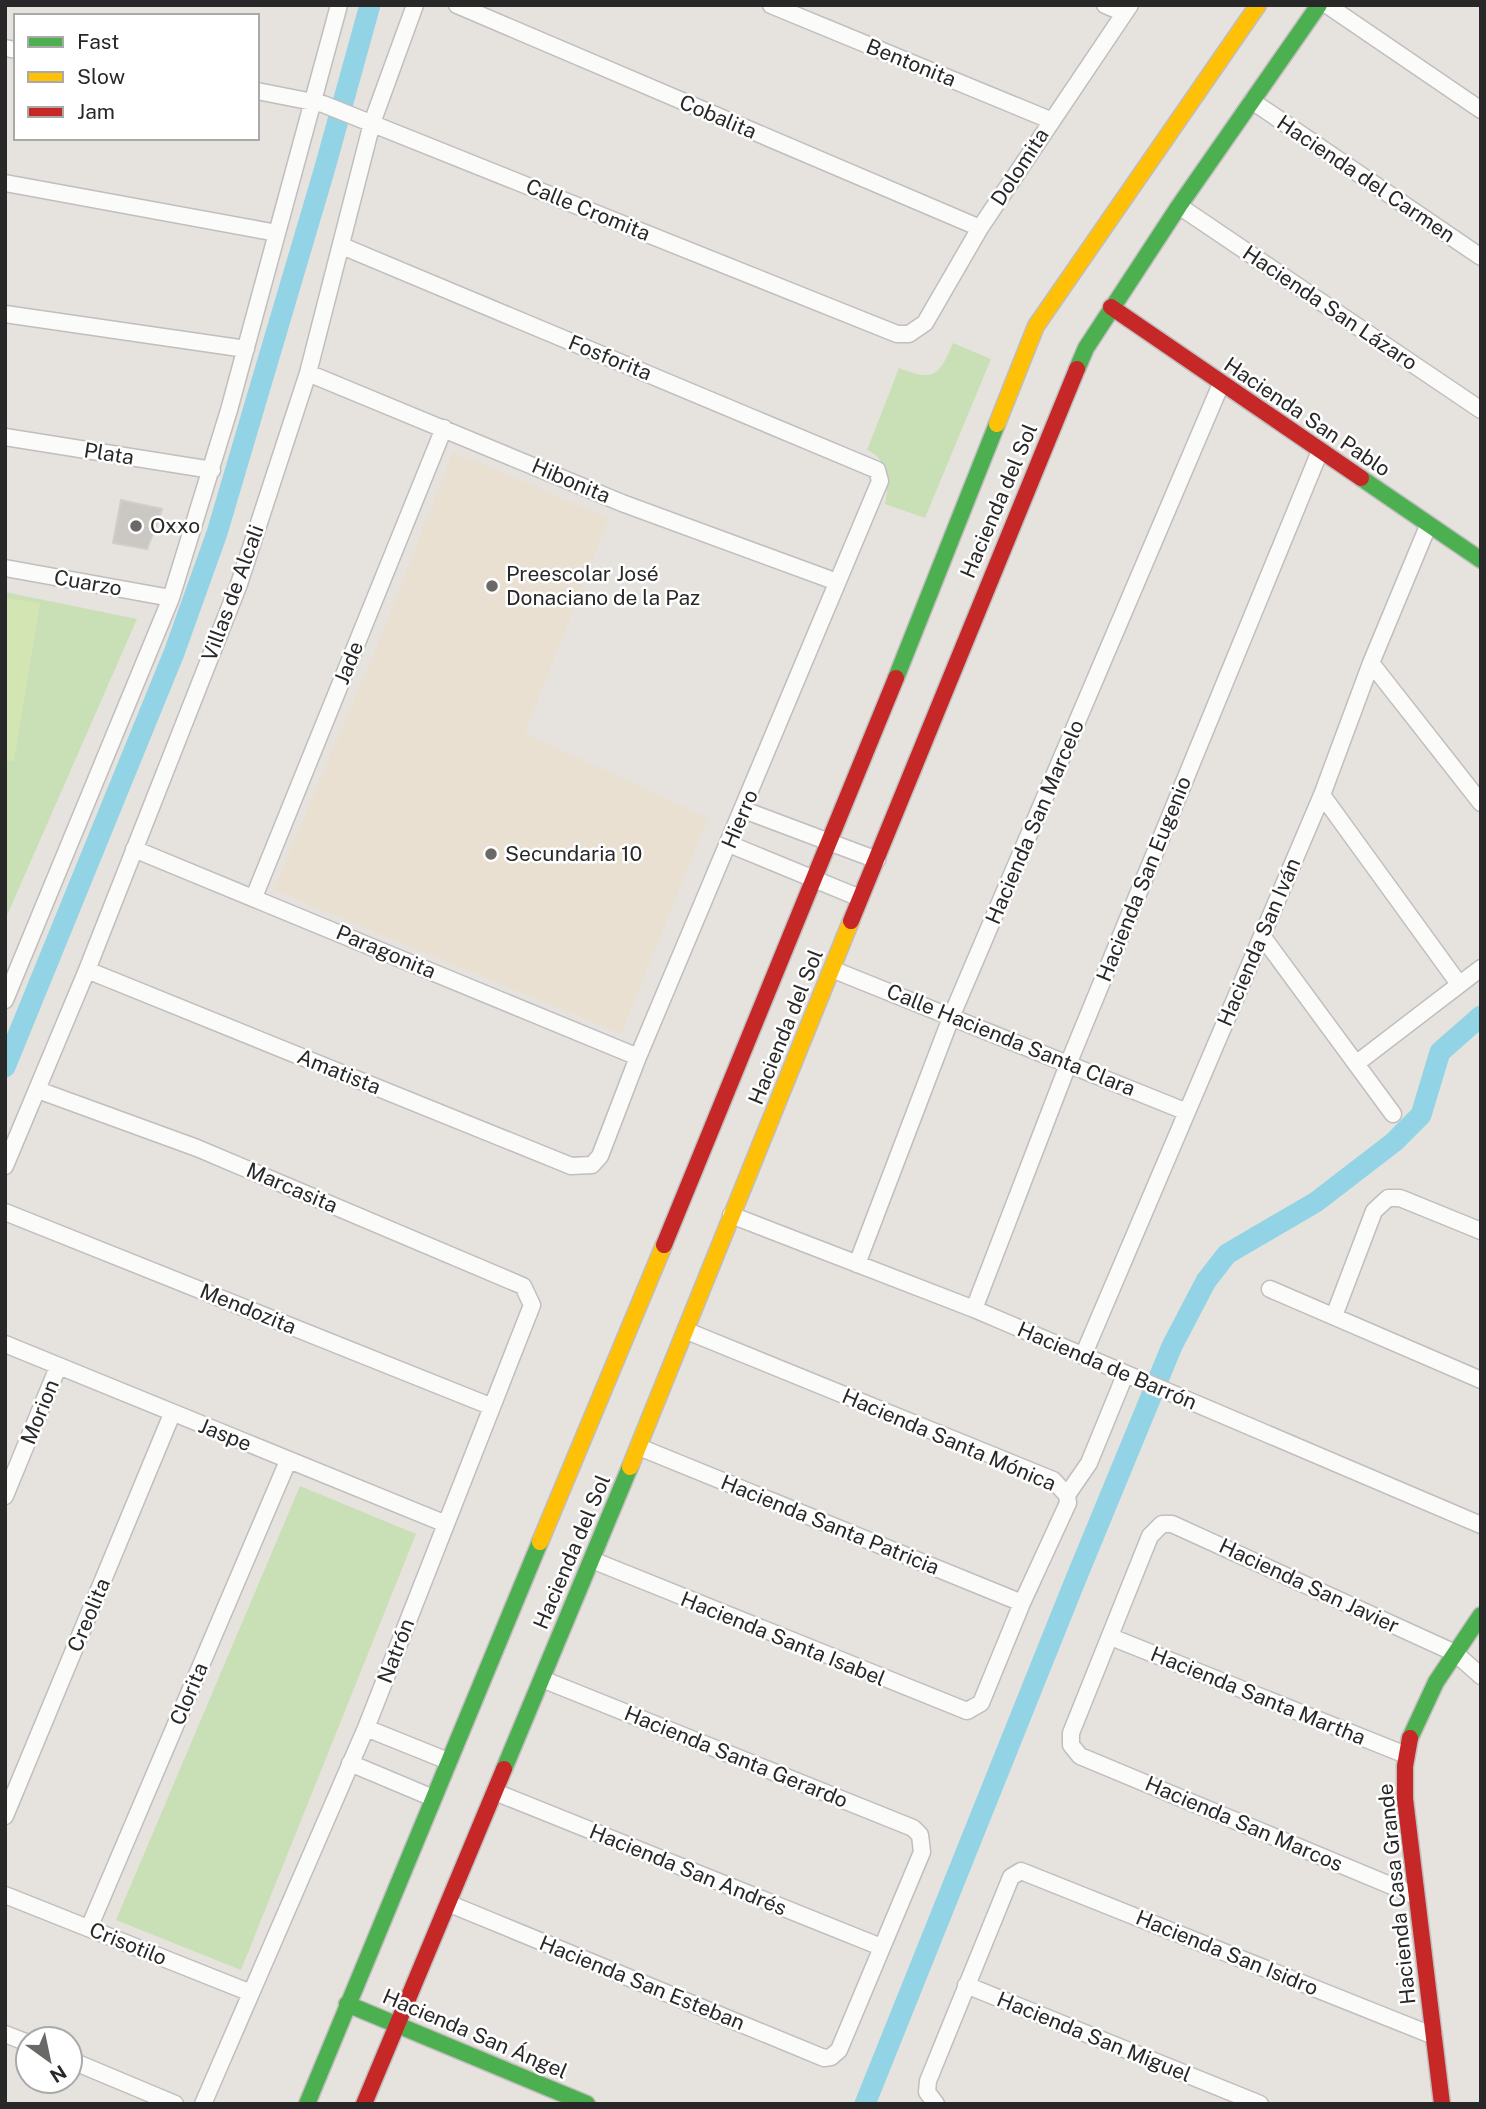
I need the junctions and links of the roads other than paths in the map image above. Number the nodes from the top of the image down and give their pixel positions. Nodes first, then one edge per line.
1 (339, 5) edge
2 (415, 5) edge
3 (457, 5) edge
4 (771, 5) edge
5 (1105, 5) edge
6 (1258, 5) edge
7 (1319, 5) edge
8 (1327, 5) edge
9 (1127, 9) edge
10 (259, 91) edge
11 (1252, 101) junction
12 (317, 102) junction
13 (1481, 110) edge
14 (1050, 120) junction
15 (367, 121) junction
16 (5, 183) edge
17 (1179, 206) junction
18 (980, 228) junction
19 (277, 233) junction
20 (342, 246) junction
21 (1481, 257) edge
22 (1111, 307) junction
23 (5, 314) edge
24 (915, 331) joint
25 (246, 349) junction
26 (307, 373) junction
27 (1221, 384) junction
28 (1481, 410) edge
29 (444, 428) junction
30 (5, 438) edge
31 (1320, 451) junction
32 (212, 470) junction
33 (877, 470) joint
34 (1428, 526) junction
35 (1480, 561) edge
36 (5, 568) edge
37 (837, 582) junction
38 (171, 598) junction
39 (1371, 663) junction
40 (1322, 795) junction
41 (1481, 803) edge
42 (744, 810) junction
43 (829, 843) junction
44 (729, 844) junction
45 (134, 849) junction
46 (877, 860) junction
47 (816, 879) junction
48 (254, 897) junction
49 (860, 898) junction
50 (1262, 936) junction
51 (5, 951) edge
52 (23, 954) junction
53 (1481, 968) edge
54 (87, 970) junction
55 (834, 970) junction
56 (1459, 985) junction
57 (5, 1000) edge
58 (952, 1015) junction
59 (638, 1057) junction
60 (1069, 1062) junction
61 (1357, 1063) junction
62 (38, 1090) junction
63 (1187, 1112) junction
64 (1393, 1114) dead end
65 (592, 1165) joint
66 (5, 1166) edge
67 (5, 1212) edge
68 (731, 1215) junction
69 (1481, 1231) edge
70 (857, 1264) junction
71 (1270, 1289) dead end
72 (532, 1305) joint
73 (975, 1309) junction
74 (1334, 1316) junction
75 (687, 1331) junction
76 (5, 1344) edge
77 (1083, 1356) junction
78 (58, 1367) junction
79 (1132, 1378) junction
80 (1481, 1380) edge
81 (490, 1406) junction
82 (172, 1414) junction
83 (639, 1447) junction
84 (288, 1461) junction
85 (1067, 1495) junction
86 (5, 1496) edge
87 (446, 1524) junction
88 (1481, 1525) edge
89 (592, 1560) junction
90 (1022, 1603) junction
91 (1481, 1615) edge
92 (1111, 1637) junction
93 (1455, 1653) junction
94 (1481, 1676) edge
95 (542, 1679) junction
96 (975, 1709) joint
97 (366, 1728) junction
98 (1406, 1755) junction
99 (449, 1761) junction
100 (350, 1763) junction
101 (495, 1792) junction
102 (433, 1798) junction
103 (5, 1816) edge
104 (5, 1895) edge
105 (1416, 1896) junction
106 (450, 1904) junction
107 (89, 1928) junction
108 (881, 1947) junction
109 (965, 1985) junction
110 (251, 1993) junction
111 (347, 2004) junction
112 (397, 2025) junction
113 (1434, 2036) junction
114 (84, 2066) edge
115 (932, 2098) edge
116 (175, 2104) edge
117 (203, 2104) edge
118 (307, 2104) edge
119 (364, 2104) edge
120 (587, 2104) edge
121 (1261, 2104) edge
122 (1442, 2104) edge

1 - 12 street
2 - 15 street, Villas de Alcali
3 - 18 street, Cobalita
4 - 14 street, Bentonita
5 - 9 street
6 - 43 street, Hacienda del Sol
7 - 11 street, Hacienda del Sol
8 - 13 street
9 - 14 street, Dolomita
10 - 12 street, Calle Cromita
11 - 17 street, Hacienda del Sol
11 - 21 street, Hacienda del Carmen
12 - 15 street, Calle Cromita
12 - 19 street
14 - 18 street, Dolomita
15 - 20 street, Villas de Alcali
15 - 24 street, Calle Cromita
16 - 19 street
17 - 22 street, Hacienda del Sol
17 - 28 street, Hacienda San Lázaro
18 - 24 street, Dolomita
19 - 25 street
20 - 26 street, Villas de Alcali
20 - 33 street, Fosforita
22 - 27 street, Hacienda San Pablo
22 - 46 street, Hacienda del Sol
23 - 25 street
25 - 32 street
26 - 29 street, Hibonita
26 - 45 street, Villas de Alcali
27 - 31 street, Hacienda San Pablo
27 - 58 street, Hacienda San Marcelo
29 - 37 street, Hibonita
29 - 48 street, Jade
30 - 32 street, Plata
31 - 34 street, Hacienda San Pablo
31 - 60 street, Hacienda San Eugenio
32 - 38 street
33 - 37 street, Hierro
34 - 35 street, Hacienda San Pablo
34 - 39 street, Hacienda San Iván
36 - 38 street, Cuarzo
37 - 42 street, Hierro
38 - 52 street
39 - 40 street, Hacienda San Iván
39 - 41 street
40 - 50 street, Hacienda San Iván
40 - 56 street
42 - 43 street
42 - 44 street, Hierro
43 - 46 street
43 - 47 street, Hacienda del Sol
44 - 47 street
44 - 59 street, Hierro
45 - 48 street, Paragonita
45 - 54 street, Villas de Alcali
46 - 49 street, Hacienda del Sol
47 - 49 street
47 - 99 street, Hacienda del Sol
48 - 59 street, Paragonita
49 - 55 street, Hacienda del Sol
50 - 61 street
50 - 63 street, Hacienda San Iván
51 - 52 street
52 - 57 street
53 - 56 street
54 - 62 street, Villas de Alcali
54 - 65 street, Amatista
55 - 58 street, Calle Hacienda Santa Clara
55 - 68 street, Hacienda del Sol
56 - 61 street
58 - 60 street, Calle Hacienda Santa Clara
58 - 70 street, Hacienda San Marcelo
59 - 65 street, Hierro
60 - 63 street, Calle Hacienda Santa Clara
60 - 73 street, Hacienda San Eugenio
61 - 64 street
62 - 66 street, Villas de Alcali
62 - 72 street, Marcasita
63 - 77 street, Hacienda San Iván
67 - 81 street, Mendozita
68 - 70 street, Hacienda de Barrón
68 - 75 street, Hacienda del Sol
69 - 74 street
70 - 73 street, Hacienda de Barrón
71 - 74 street
72 - 81 street, Natrón
73 - 77 street, Hacienda de Barrón
74 - 80 street
75 - 83 street, Hacienda del Sol
75 - 85 street, Hacienda Santa Mónica
76 - 78 street, Jaspe
77 - 79 street, Hacienda de Barrón
78 - 82 street, Jaspe
78 - 86 street, Morion
79 - 85 street
79 - 88 street, Hacienda de Barrón
81 - 87 street, Natrón
82 - 84 street, Jaspe
82 - 103 street, Creolita
83 - 89 street, Hacienda del Sol
83 - 90 street, Hacienda Santa Patricia
84 - 87 street, Jaspe
84 - 107 street, Clorita
85 - 90 street, Hacienda Santa Mónica
87 - 97 street, Natrón
89 - 95 street, Hacienda del Sol
89 - 96 street, Hacienda Santa Isabel
90 - 96 street, Hacienda Santa Mónica
91 - 93 street, Hacienda Casa Grande
92 - 93 street, Hacienda San Javier
92 - 98 street, Hacienda Santa Martha
92 - 105 street, Hacienda San Marcos
93 - 94 street, Hacienda San Javier
93 - 98 street, Hacienda Casa Grande
95 - 101 street, Hacienda del Sol
95 - 108 street, Hacienda Santa Gerardo
97 - 99 street
97 - 100 street, Natrón
98 - 105 street, Hacienda Casa Grande
99 - 102 street, Hacienda del Sol
100 - 102 street
100 - 110 street, Natrón
101 - 106 street, Hacienda del Sol
101 - 108 street, Hacienda San Andrés
102 - 111 street, Hacienda del Sol
104 - 107 street, Crisotilo
105 - 113 street, Hacienda Casa Grande
106 - 108 street, Hacienda San Esteban
106 - 112 street, Hacienda del Sol
107 - 110 street, Crisotilo
109 - 113 street, Hacienda San Isidro
109 - 115 street
109 - 121 street, Hacienda San Miguel
110 - 117 street, Natrón
111 - 112 street, Hacienda San Ángel
111 - 118 street, Hacienda del Sol
112 - 119 street, Hacienda del Sol
112 - 120 street, Hacienda San Ángel
113 - 122 street, Hacienda Casa Grande
114 - 116 street

